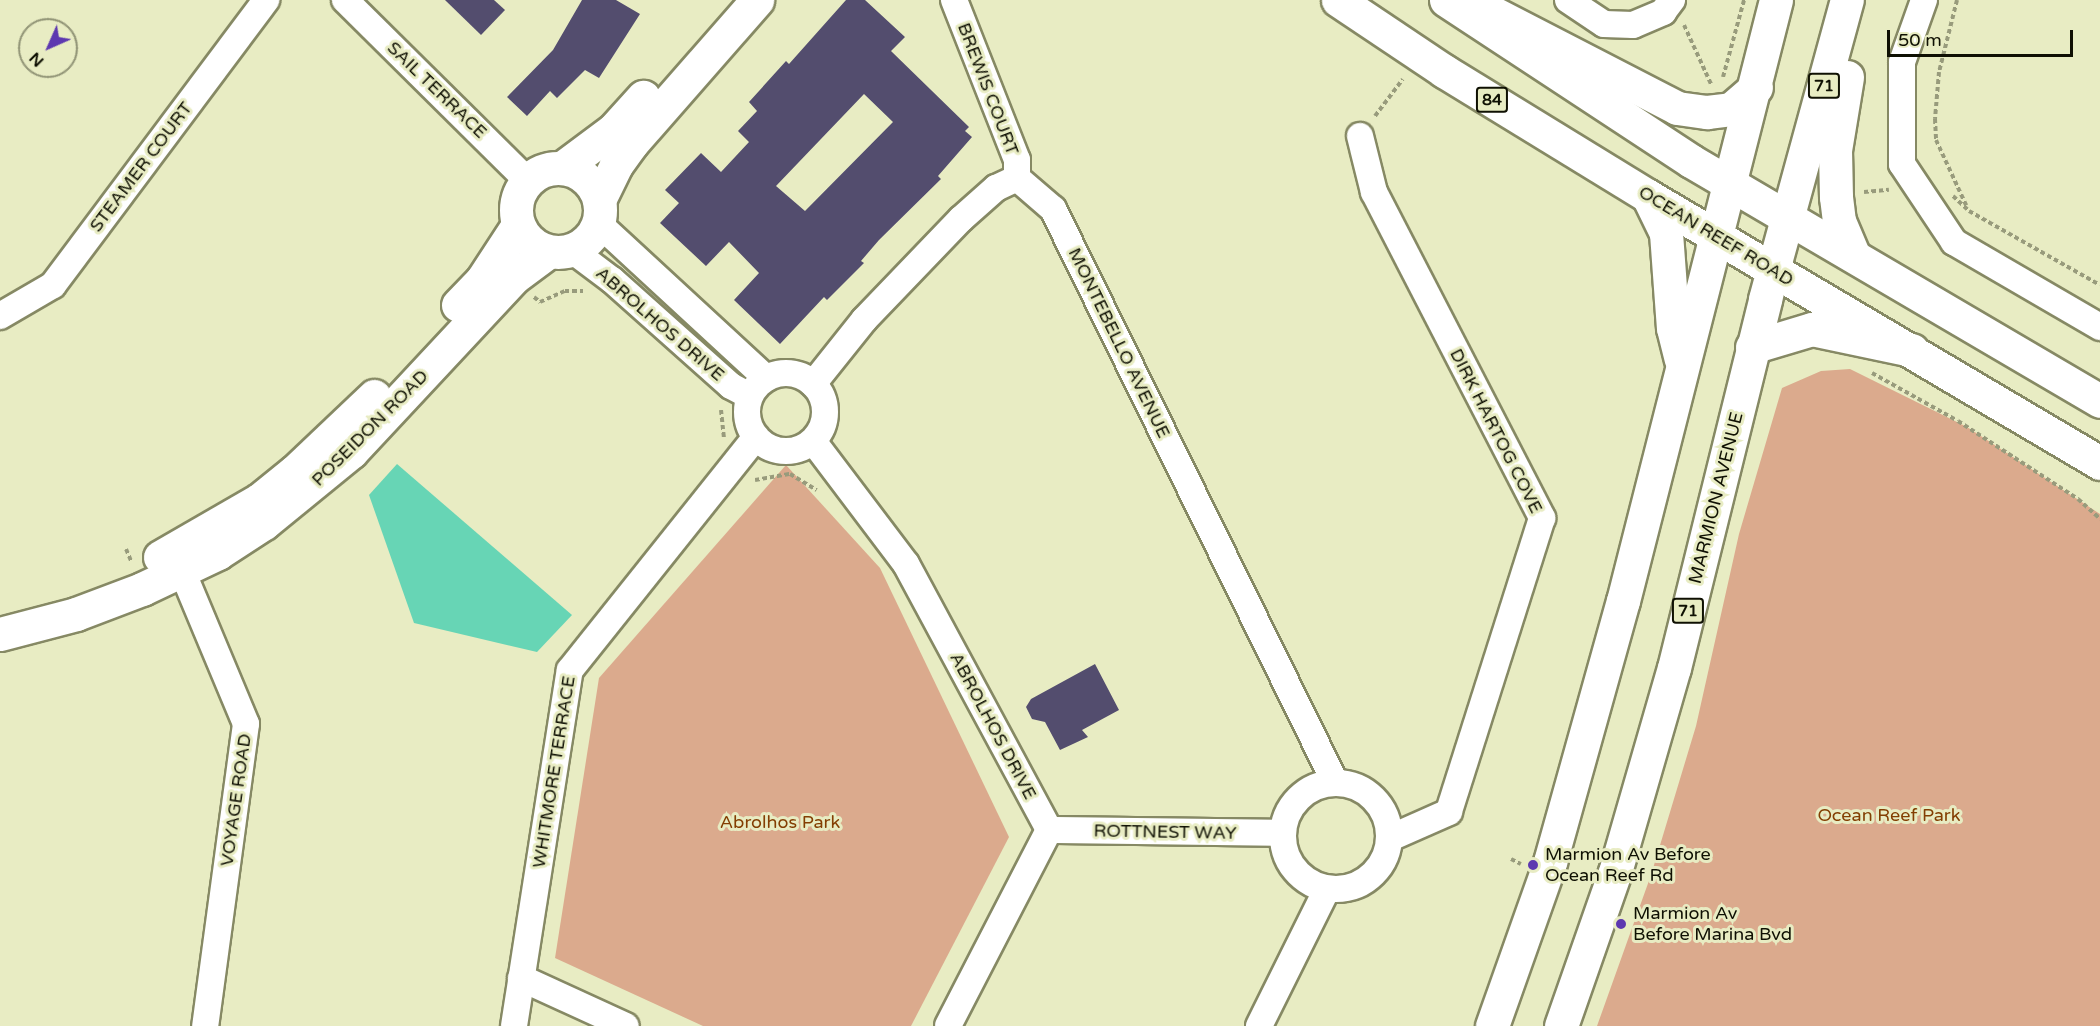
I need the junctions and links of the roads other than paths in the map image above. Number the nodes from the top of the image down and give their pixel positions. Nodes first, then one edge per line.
1 (266, 0) edge
2 (345, 0) edge
3 (727, 0) edge
4 (757, 0) edge
5 (954, 0) edge
6 (1338, 0) edge
7 (1446, 0) edge
8 (1468, 0) edge
9 (1568, 0) edge
10 (1776, 0) edge
11 (1847, 0) edge
12 (1869, 0) edge
13 (1924, 0) edge
14 (1676, 8) edge
15 (1756, 87) junction
16 (1360, 136) road end
17 (562, 168) junction
18 (1017, 178) junction
19 (528, 181) junction
20 (1728, 183) junction
21 (1648, 196) junction
22 (599, 211) junction
23 (1790, 217) junction
24 (518, 225) junction
25 (1716, 236) junction
26 (560, 251) junction
27 (1853, 254) junction
28 (1772, 270) junction
29 (0, 316) edge
30 (2100, 327) edge
31 (1752, 347) junction
32 (1912, 350) junction
33 (1683, 367) junction
34 (813, 384) junction
35 (758, 387) junction
36 (2100, 401) edge
37 (756, 437) junction
38 (813, 441) junction
39 (2100, 463) edge
40 (178, 561) junction
41 (0, 612) edge
42 (0, 634) edge
43 (1335, 782) junction
44 (1049, 830) junction
45 (1282, 833) junction
46 (1390, 838) junction
47 (1327, 889) junction
48 (521, 978) junction
49 (206, 1026) edge
50 (514, 1026) edge
51 (626, 1026) edge
52 (948, 1026) edge
53 (1259, 1026) edge
54 (1492, 1026) edge
55 (1561, 1026) edge

1 - 29 street, STEAMER COURT
2 - 19 street, SAIL TERRACE
3 - 17 main road
4 - 22 main road
5 - 18 street, BREWIS COURT
6 - 21 main road, OCEAN REEF ROAD / 84
7 - 20 main road
8 - 15 main road
9 - 14 street
10 - 15 main road
11 - 23 main road, MARMION AVENUE / 71
12 - 27 main road
13 - 30 street
15 - 20 main road
16 - 46 street, DIRK HARTOG COVE
17 - 19 main road
17 - 22 main road
18 - 34 street
18 - 43 street, MONTEBELLO AVENUE
19 - 24 main road
20 - 23 main road
20 - 25 main road
21 - 25 main road, OCEAN REEF ROAD / 84
21 - 33 main road
22 - 26 main road
22 - 35 street, ABROLHOS DRIVE
23 - 27 main road
23 - 28 main road, MARMION AVENUE / 71
24 - 26 main road
24 - 40 main road, POSEIDON ROAD
25 - 28 main road, OCEAN REEF ROAD
25 - 33 main road
26 - 35 street, ABROLHOS DRIVE
26 - 40 main road, POSEIDON ROAD
27 - 36 main road
28 - 31 main road, MARMION AVENUE / 71
28 - 32 main road, OCEAN REEF ROAD
31 - 32 main road
31 - 55 main road, MARMION AVENUE / 71
32 - 39 main road, OCEAN REEF ROAD
33 - 54 main road
34 - 35 street
34 - 38 street
35 - 37 street
37 - 38 street
37 - 48 street, WHITMORE TERRACE
38 - 44 street, ABROLHOS DRIVE
40 - 41 main road, POSEIDON ROAD
40 - 42 main road, POSEIDON ROAD
40 - 49 street, VOYAGE ROAD
43 - 45 street
43 - 46 street
44 - 45 street, ROTTNEST WAY
44 - 52 street
45 - 47 street
46 - 47 street
47 - 53 street
48 - 50 street, WHITMORE TERRACE
48 - 51 street

